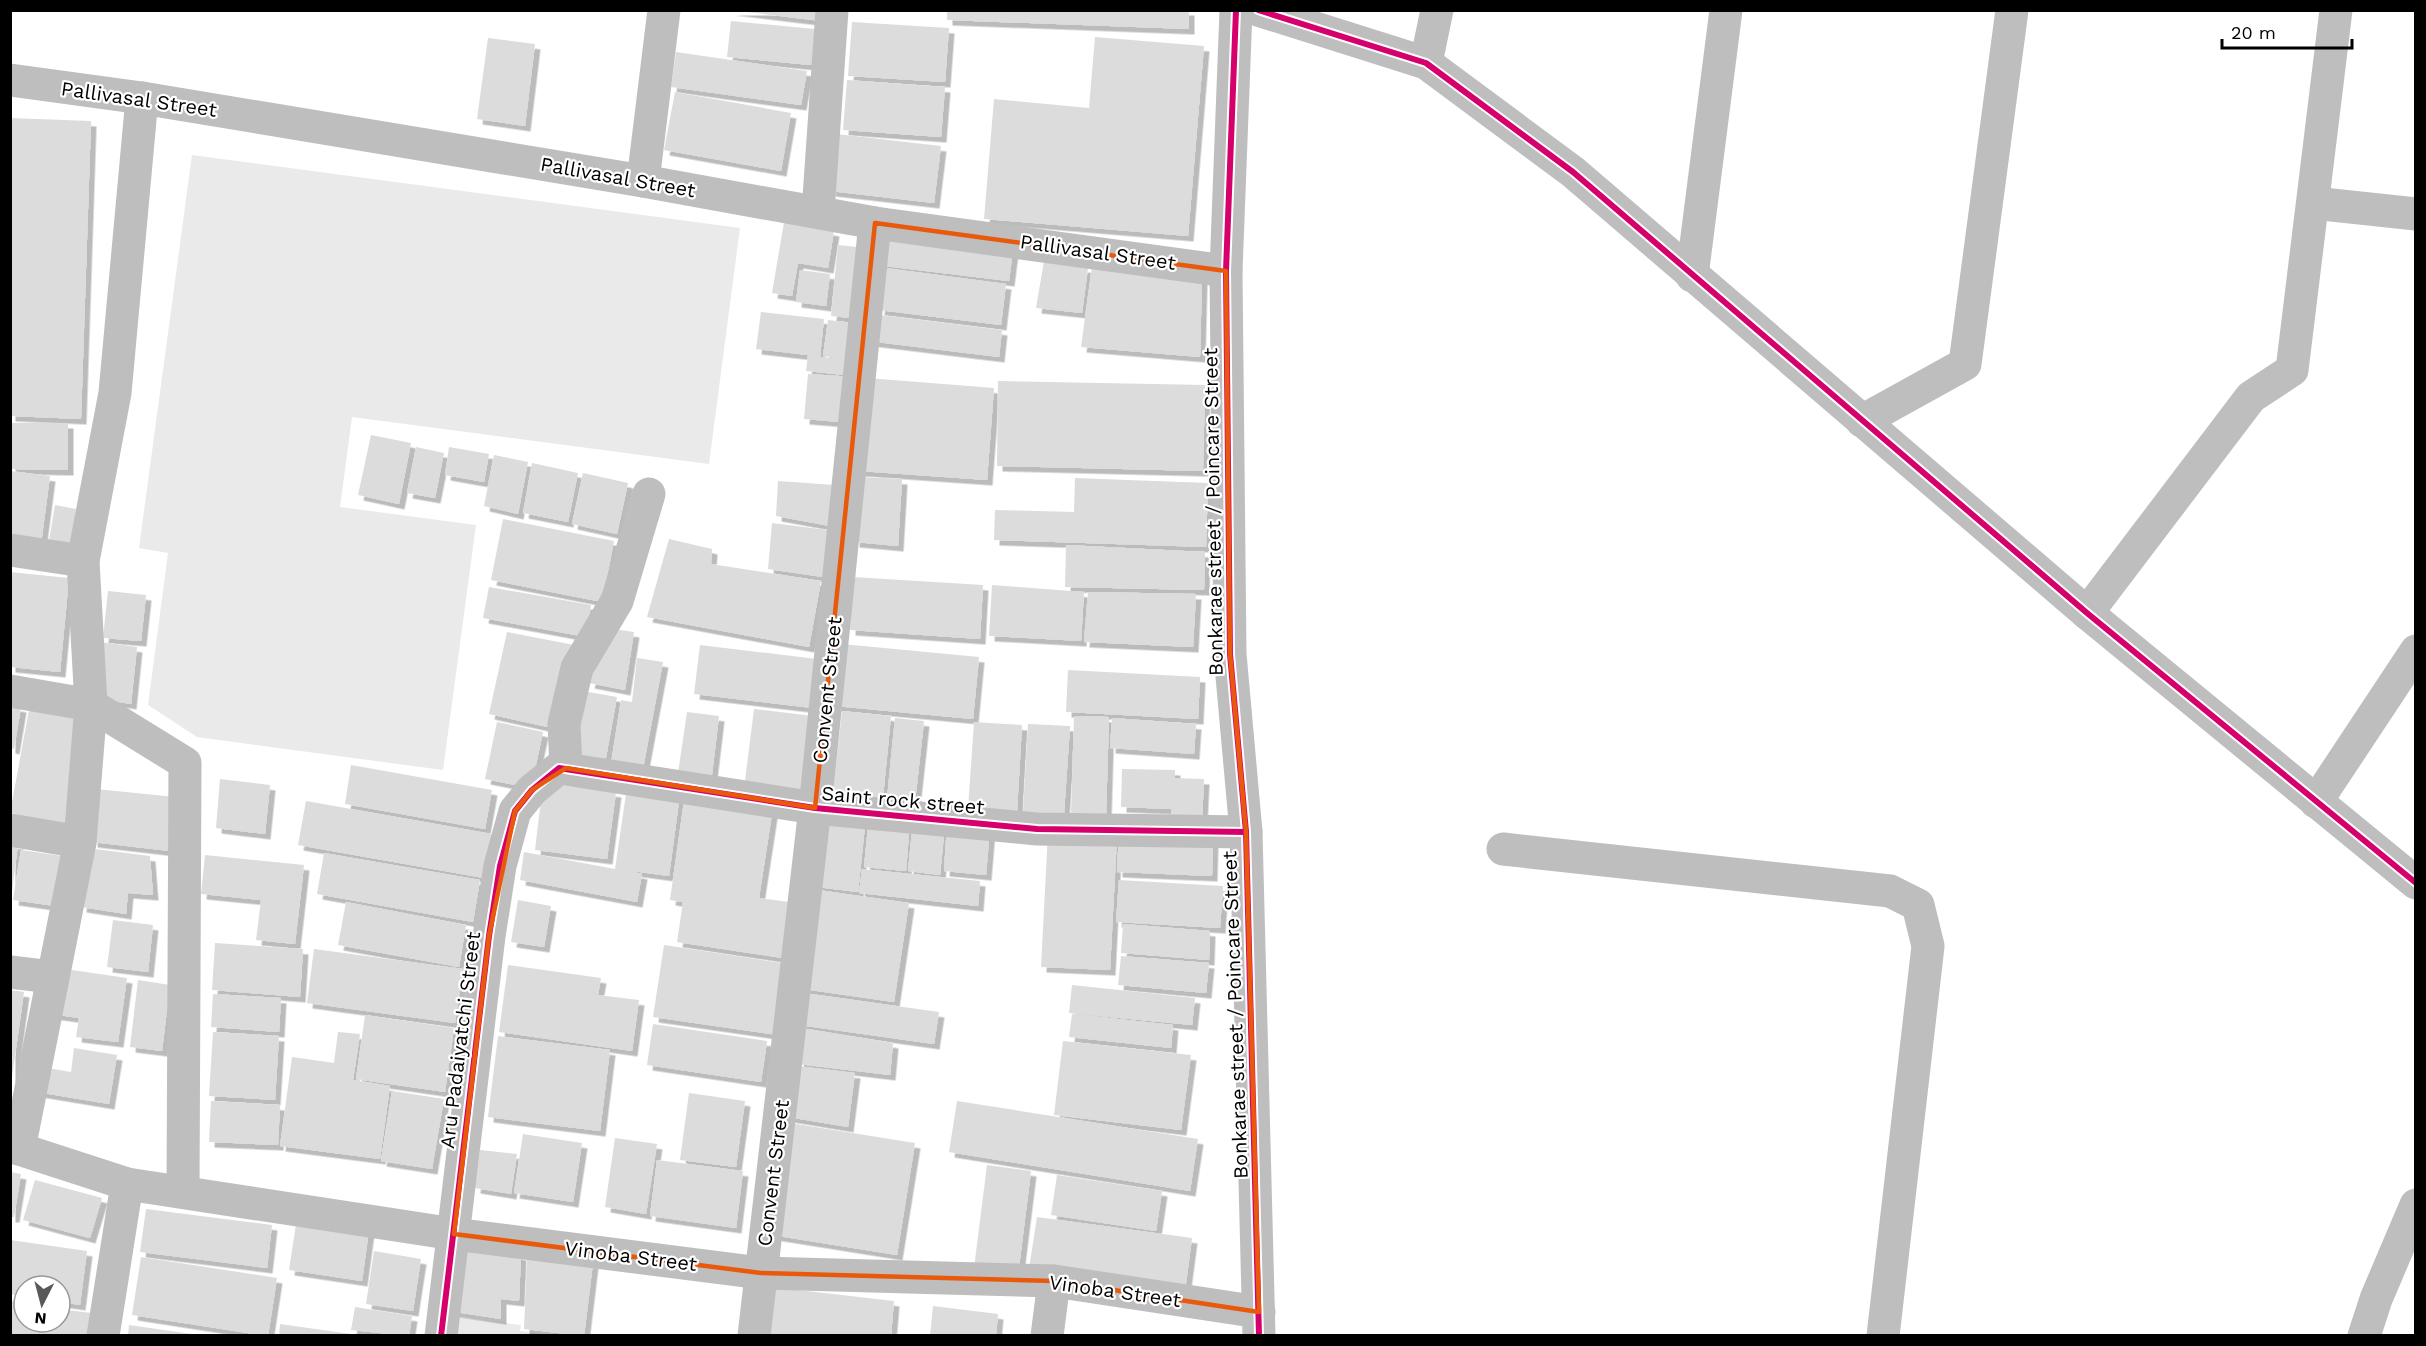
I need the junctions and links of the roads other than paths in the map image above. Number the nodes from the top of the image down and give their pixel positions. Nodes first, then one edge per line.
1 (664, 10) edge
2 (832, 10) edge
3 (1236, 10) edge
4 (1258, 10) edge
5 (1437, 10) edge
6 (1726, 10) edge
7 (2012, 10) edge
8 (2336, 10) edge
9 (1426, 63) junction
10 (10, 80) edge
11 (142, 98) junction
12 (643, 181) junction
13 (2313, 203) junction
14 (818, 212) junction
15 (2415, 214) edge
16 (875, 223) junction
17 (1226, 271) junction
18 (1692, 276) junction
19 (1862, 421) junction
20 (649, 494) dead end
21 (10, 549) edge
22 (82, 561) junction
23 (2087, 613) junction
24 (2415, 651) edge
25 (10, 691) edge
26 (91, 705) junction
27 (563, 768) junction
28 (2316, 802) junction
29 (815, 808) junction
30 (10, 830) edge
31 (1246, 832) junction
32 (80, 842) junction
33 (1503, 849) dead end
34 (2415, 883) edge
35 (10, 972) edge
36 (52, 977) junction
37 (15, 1148) edge
38 (128, 1184) junction
39 (183, 1190) junction
40 (2415, 1205) edge
41 (454, 1234) junction
42 (761, 1273) junction
43 (1054, 1281) junction
44 (1259, 1324) edge
45 (103, 1335) edge
46 (441, 1335) edge
47 (754, 1335) edge
48 (1047, 1335) edge
49 (1883, 1335) edge
50 (2364, 1335) edge

1 - 12 street
2 - 14 street
3 - 17 street, Bonkarae street / Poincare Street
4 - 9 street
5 - 9 street
6 - 18 street
7 - 19 street
8 - 13 street
9 - 18 street
10 - 11 street, Pallivasal Street
11 - 12 street, Pallivasal Street
11 - 22 street
12 - 14 street, Pallivasal Street
13 - 15 street
13 - 23 street
14 - 16 street, Pallivasal Street
16 - 17 street, Pallivasal Street
16 - 29 street, Convent Street
17 - 31 street, Bonkarae street / Poincare Street
18 - 19 street
19 - 23 street
20 - 27 street
21 - 22 street
22 - 26 street
23 - 28 street
24 - 28 street
25 - 26 street
26 - 32 street
26 - 39 street
27 - 29 street, Saint rock street
27 - 41 street, Aru Padaiyatchi Street
28 - 34 street
29 - 31 street, Saint rock street
29 - 42 street, Convent Street
30 - 32 street
31 - 44 street, Bonkarae street / Poincare Street
32 - 36 street
33 - 49 street
35 - 36 street
36 - 37 street
37 - 38 street, Vinoba Street
38 - 39 street, Vinoba Street
38 - 45 street
39 - 41 street, Vinoba Street
40 - 50 street
41 - 42 street, Vinoba Street
41 - 46 street, Aru Padaiyatchi Street
42 - 43 street, Vinoba Street
42 - 47 street, Convent Street
43 - 44 street, Vinoba Street
43 - 48 street

